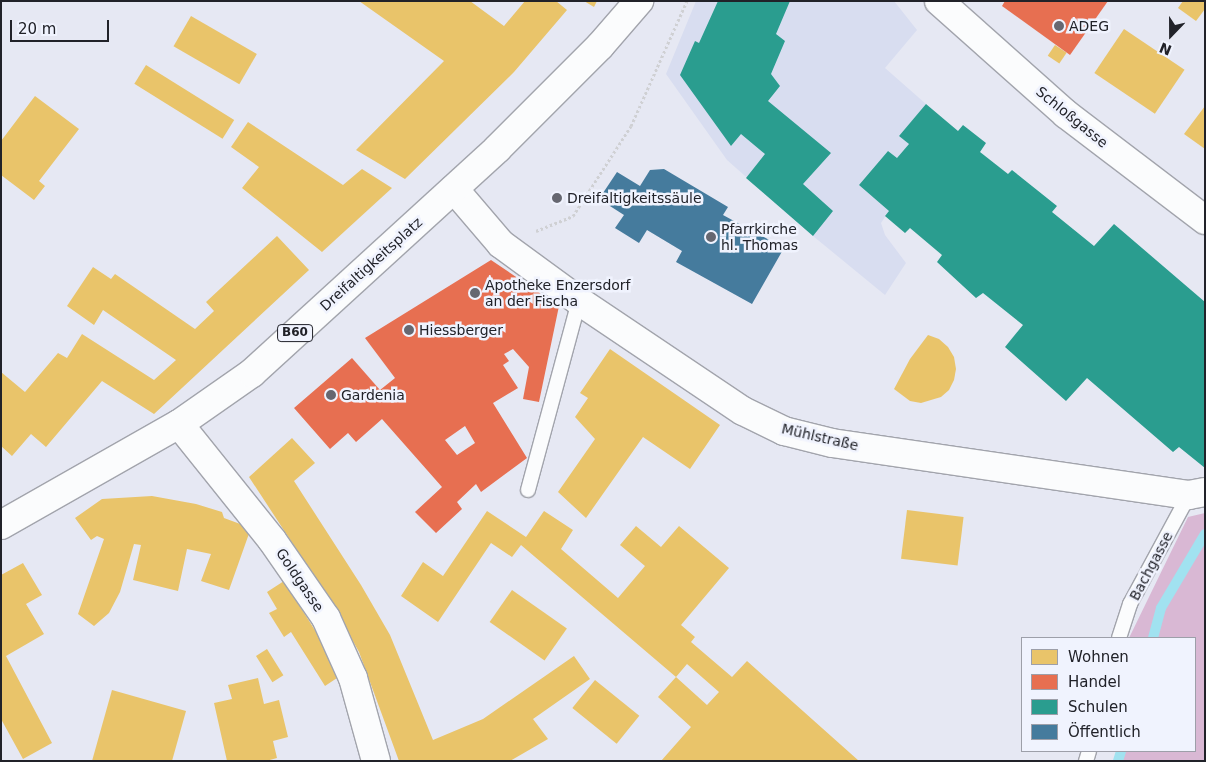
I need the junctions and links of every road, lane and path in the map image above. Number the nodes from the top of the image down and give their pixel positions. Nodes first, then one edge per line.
1 (639, 1) edge
2 (687, 1) edge
3 (945, 4) edge
4 (454, 189) junction
5 (574, 216) dead end
6 (1205, 220) edge
7 (579, 301) junction
8 (178, 424) junction
9 (528, 490) dead end
10 (1197, 494) edge
11 (1, 525) edge
12 (1119, 637) edge
13 (376, 761) edge

1 - 4 street, Dreifaltigkeitsplatz / B60
2 - 5 path
3 - 6 street, Schloßgasse
4 - 7 street, Mühlstraße
4 - 8 street, Dreifaltigkeitsplatz / B60
7 - 9 lane
7 - 10 street, Mühlstraße
8 - 11 street, Dreifaltigkeitsplatz / B60
8 - 13 street, Goldgasse
10 - 12 lane, Bachgasse

